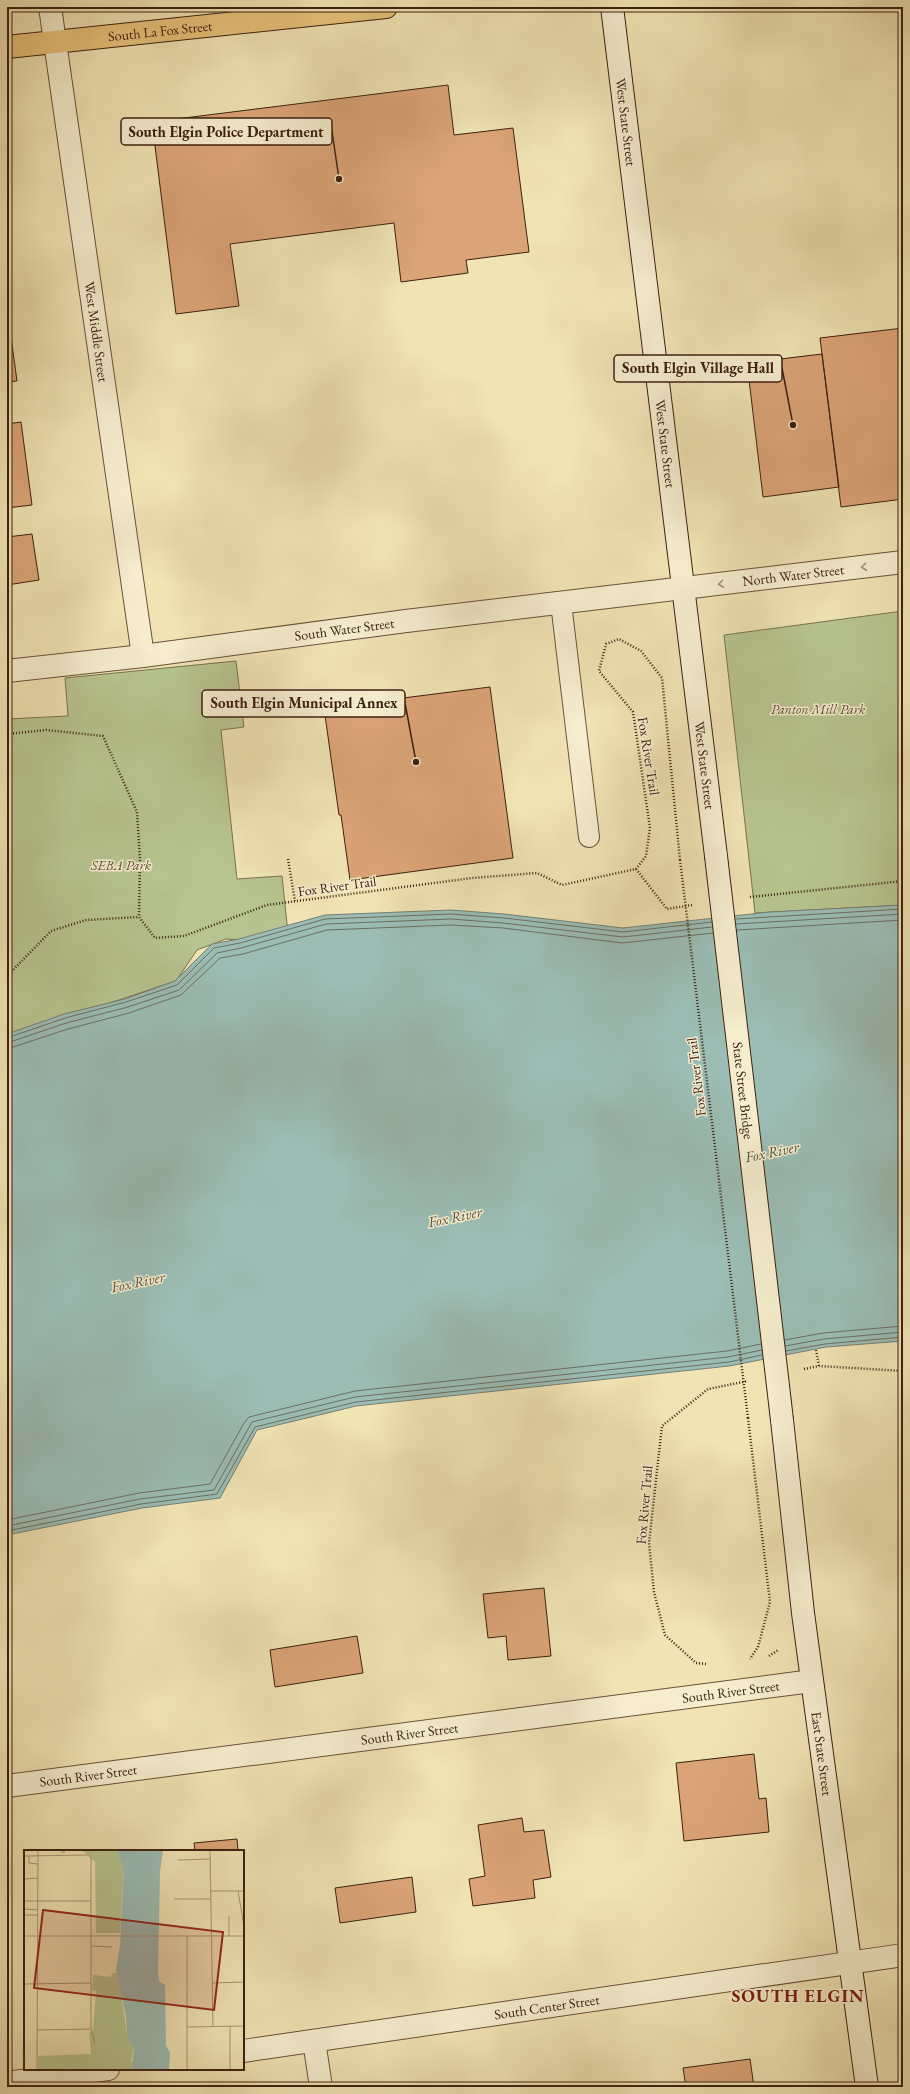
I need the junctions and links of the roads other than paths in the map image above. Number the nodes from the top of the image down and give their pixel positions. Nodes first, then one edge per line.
1 (50, 7) edge
2 (386, 7) edge
3 (612, 7) edge
4 (54, 42) junction
5 (7, 47) edge
6 (903, 562) edge
7 (683, 589) junction
8 (561, 603) junction
9 (144, 656) junction
10 (7, 671) edge
11 (589, 837) dead end
12 (716, 856) joint
13 (782, 1420) joint
14 (812, 1681) junction
15 (7, 1786) edge
16 (903, 1955) edge
17 (851, 1961) junction
18 (314, 2041) junction
19 (244, 2051) edge
20 (101, 2070) edge
21 (7, 2083) edge
22 (321, 2087) edge
23 (867, 2087) edge

1 - 4 street, West Middle Street
2 - 4 main road, South La Fox Street
3 - 7 street, West State Street
4 - 5 main road, South La Fox Street
4 - 9 street, West Middle Street
6 -> 7 street, North Water Street
7 - 8 street, South Water Street
7 - 12 street, West State Street
8 - 9 street, South Water Street
8 - 11 lane
9 - 10 street, South Water Street
12 - 13 street, State Street Bridge, bridge
13 - 14 street, East State Street
14 - 15 street, South River Street
14 - 17 street, East State Street
16 - 17 street, South Center Street
17 - 18 street, South Center Street
17 - 23 street, East State Street
18 - 19 street, South Center Street
18 - 22 street
20 - 21 street

